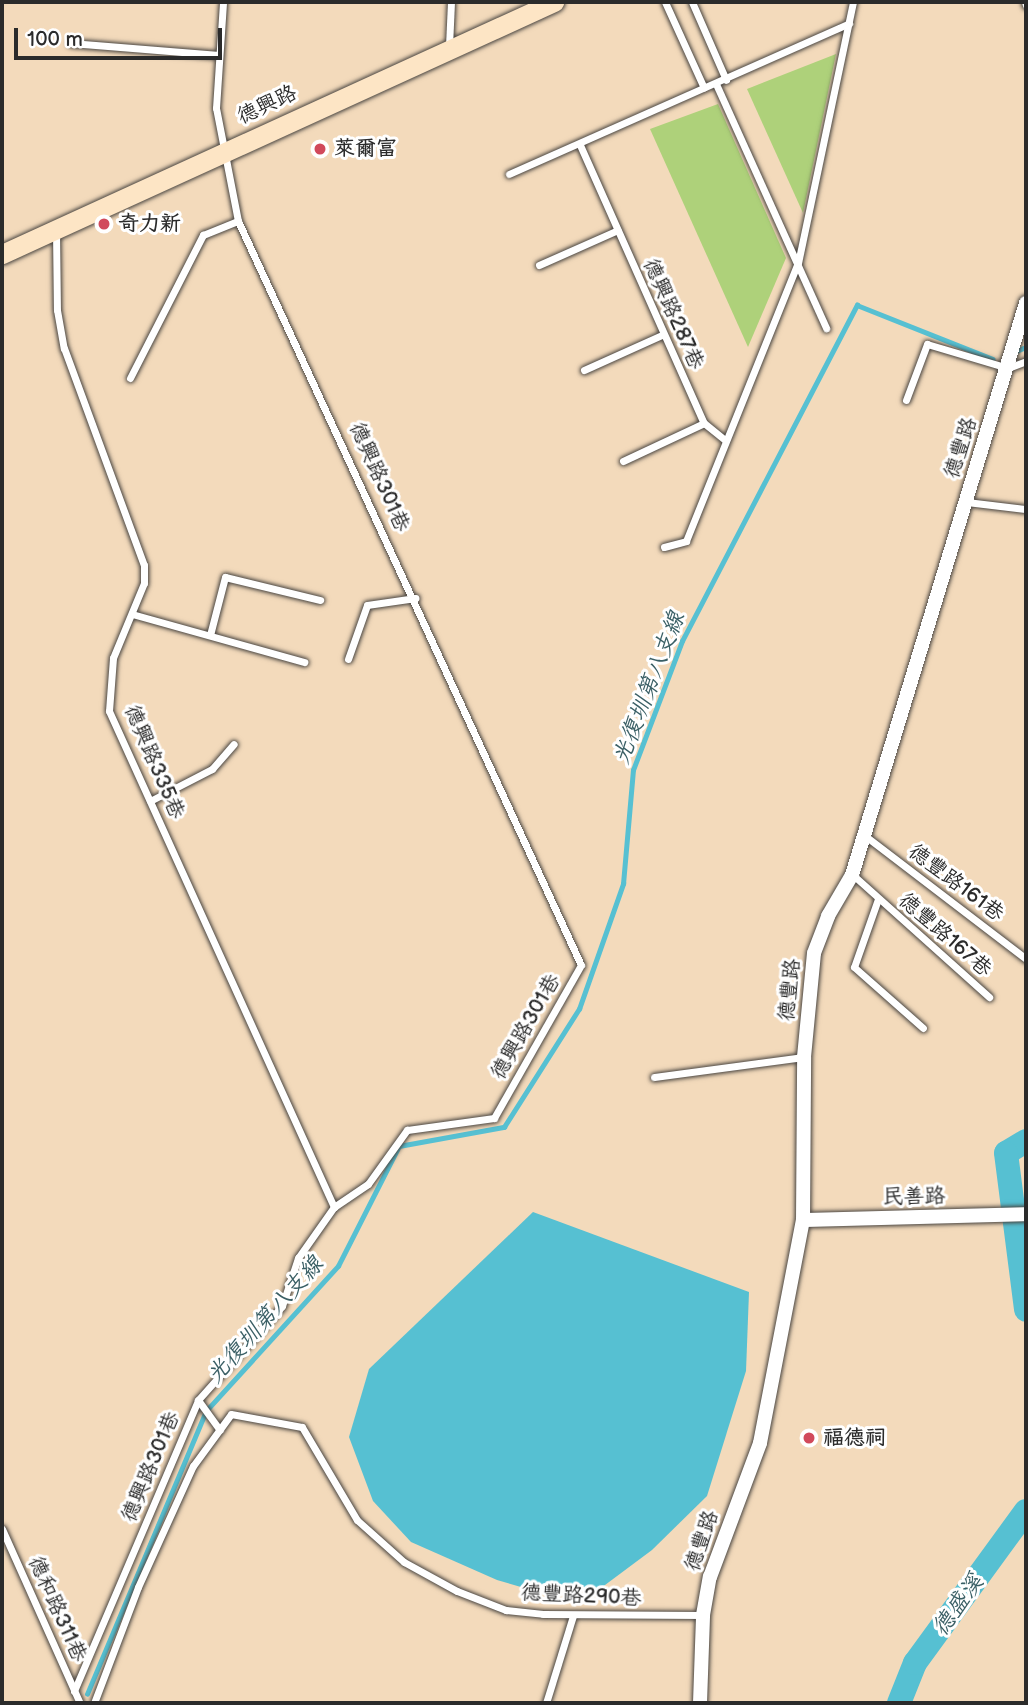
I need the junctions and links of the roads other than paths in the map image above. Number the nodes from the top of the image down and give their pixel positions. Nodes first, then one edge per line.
1 (223, 2) edge
2 (451, 2) edge
3 (554, 2) edge
4 (665, 2) edge
5 (692, 2) edge
6 (853, 2) edge
7 (849, 23) junction
8 (71, 43) dead end
9 (449, 47) junction
10 (219, 54) junction
11 (726, 80) junction
12 (716, 84) junction
13 (705, 88) junction
14 (580, 145) junction
15 (222, 152) junction
16 (509, 174) dead end
17 (238, 221) junction
18 (618, 230) junction
19 (57, 231) junction
20 (2, 254) edge
21 (798, 263) junction
22 (539, 265) dead end
23 (1026, 303) edge
24 (825, 328) dead end
25 (662, 335) junction
26 (1026, 361) edge
27 (1009, 368) junction
28 (584, 370) dead end
29 (130, 378) dead end
30 (906, 400) dead end
31 (704, 423) junction
32 (724, 439) junction
33 (623, 461) dead end
34 (966, 502) junction
35 (1026, 509) edge
36 (664, 547) dead end
37 (415, 598) junction
38 (320, 600) dead end
39 (132, 614) junction
40 (210, 635) junction
41 (348, 659) dead end
42 (304, 662) dead end
43 (234, 744) dead end
44 (150, 801) junction
45 (863, 835) junction
46 (852, 875) junction
47 (877, 899) junction
48 (1026, 959) edge
49 (989, 997) dead end
50 (923, 1028) dead end
51 (804, 1057) junction
52 (654, 1077) dead end
53 (334, 1207) junction
54 (1026, 1213) edge
55 (803, 1220) junction
56 (198, 1400) junction
57 (220, 1430) junction
58 (2, 1529) edge
59 (703, 1615) junction
60 (573, 1616) junction
61 (74, 1691) junction
62 (80, 1703) edge
63 (94, 1703) edge
64 (546, 1703) edge
65 (700, 1703) edge

1 - 10 lane, 德興路301巷
2 - 9 lane
3 - 9 main road, 德興路
4 - 13 lane
5 - 11 lane
6 - 7 lane
7 - 11 lane
7 - 21 lane
8 - 10 lane
9 - 15 main road, 德興路
10 - 15 lane, 德興路301巷
11 - 12 lane
12 - 13 lane
12 - 21 lane
13 - 14 lane
14 - 16 lane
14 - 18 lane, 德興路287巷
15 - 17 lane, 德興路301巷
15 - 19 main road, 德興路
17 - 29 lane
17 - 37 lane, 德興路301巷
18 - 22 lane
18 - 25 lane, 德興路287巷
19 - 20 main road, 德興路
19 - 39 lane, 德興路335巷
21 - 24 lane
21 - 32 lane
23 - 27 street, 德豐路
25 - 28 lane
25 - 31 lane, 德興路287巷
26 - 27 lane
27 - 30 lane
27 - 34 street, 德豐路
31 - 32 lane, 德興路287巷
31 - 33 lane
32 - 36 lane
34 - 35 lane
34 - 45 street, 德豐路
37 - 41 lane
37 - 53 lane, 德興路301巷
38 - 40 lane
39 - 40 lane
39 - 44 lane, 德興路335巷
40 - 42 lane
43 - 44 lane
44 - 53 lane, 德興路335巷
45 - 46 street, 德豐路
45 - 48 lane, 德豐路161巷
46 - 47 lane, 德豐路167巷
46 - 51 street, 德豐路
47 - 49 lane, 德豐路167巷
47 - 50 lane, 德豐路167巷
51 - 52 lane
51 - 55 street, 德豐路
53 - 56 lane, 德興路301巷
54 - 55 street, 民善路
55 - 59 street, 德豐路
56 - 57 lane
56 - 61 lane, 德興路301巷
57 - 60 lane, 德豐路290巷
57 - 63 lane, 德豐路290巷
58 - 61 lane, 德和路311巷
59 - 60 lane, 德豐路290巷
59 - 65 street, 德豐路
60 - 64 lane
61 - 62 lane, 德和路311巷

